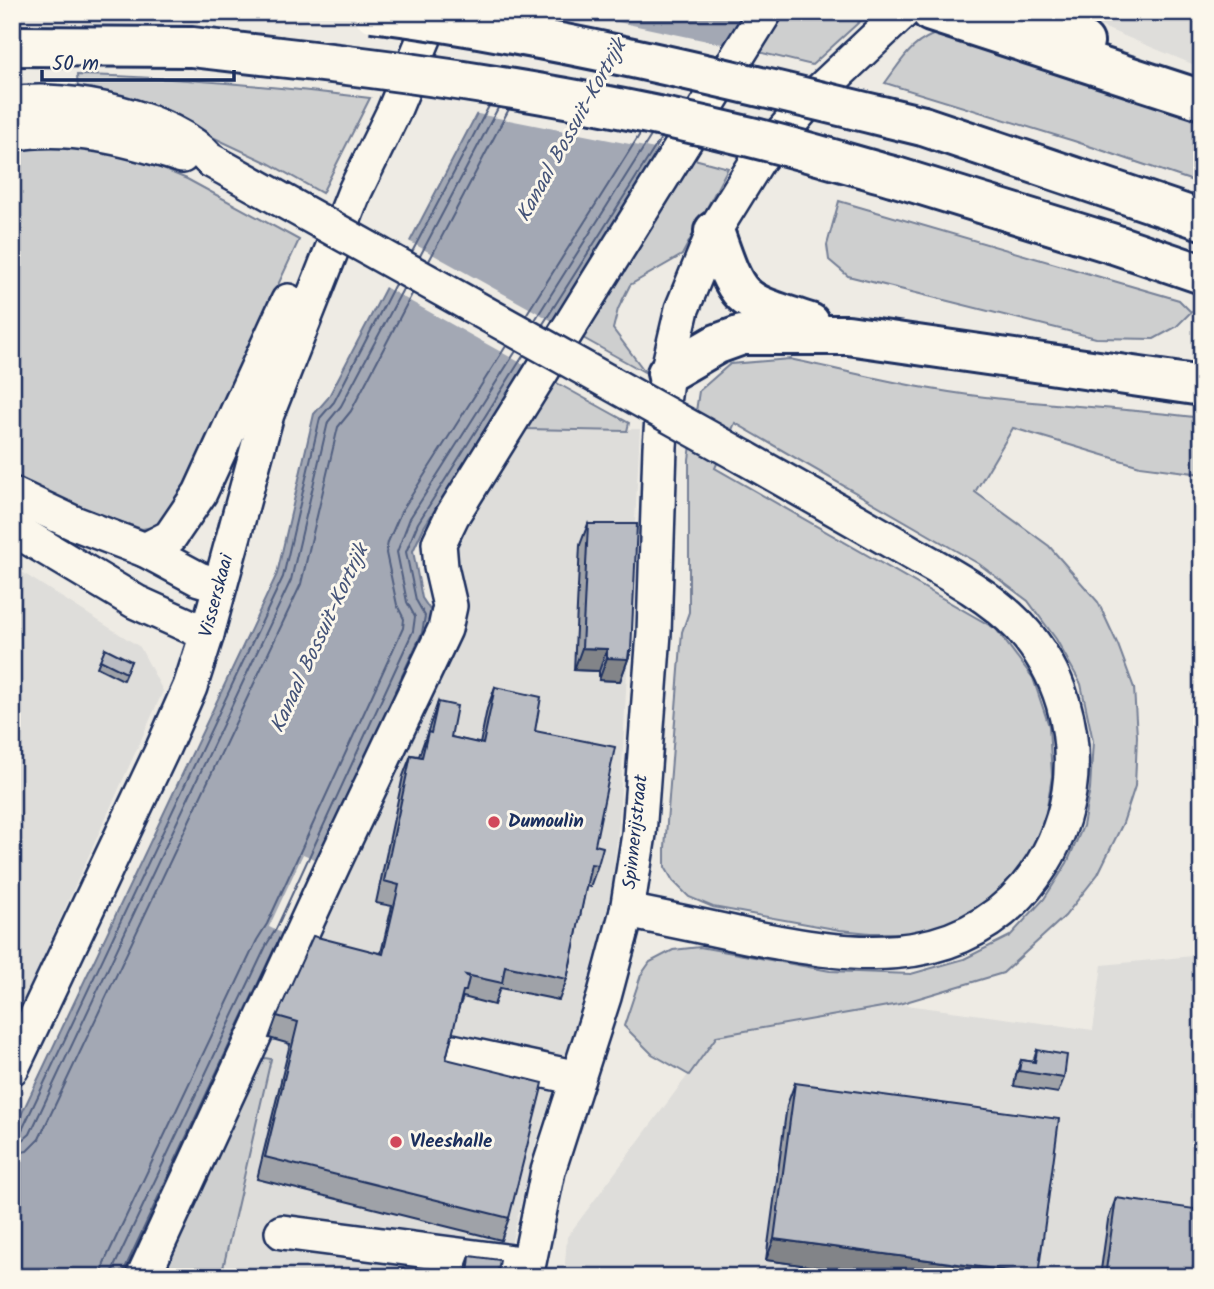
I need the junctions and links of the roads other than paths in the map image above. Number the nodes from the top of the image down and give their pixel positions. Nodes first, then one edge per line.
1 (372, 12) edge
2 (435, 12) edge
3 (456, 12) edge
4 (765, 12) edge
5 (903, 12) edge
6 (931, 12) edge
7 (1026, 12) edge
8 (12, 46) edge
9 (1197, 98) edge
10 (393, 113) junction
11 (14, 126) edge
12 (355, 191) junction
13 (1202, 220) edge
14 (714, 231) junction
15 (1202, 274) edge
16 (848, 335) junction
17 (667, 373) junction
18 (1202, 386) edge
19 (12, 494) edge
20 (12, 528) edge
21 (145, 550) junction
22 (220, 585) junction
23 (207, 634) junction
24 (627, 911) junction
25 (453, 1051) edge
26 (12, 1068) edge
27 (578, 1078) junction
28 (282, 1232) dead end
29 (527, 1270) edge
30 (143, 1277) edge

1 - 13 highway, bridge
2 - 10 street, Visserskaai
3 - 10 street, Visserskaai
4 - 30 street
5 - 14 street, Spinnerijstraat
6 - 9 highway
7 - 9 highway
8 - 15 highway, bridge
10 - 12 street, Visserskaai
11 - 24 street, bridge
12 - 21 street
12 - 22 street, Visserskaai
14 - 16 highway
14 - 17 street, Spinnerijstraat
16 - 17 highway
16 - 18 highway
17 - 24 street, Spinnerijstraat
19 - 21 street
20 - 23 street
21 - 22 street
22 - 23 street, Visserskaai
23 - 26 street, Visserskaai
24 - 27 street, Spinnerijstraat
25 - 27 street
27 - 29 street, Spinnerijstraat
28 - 29 street

